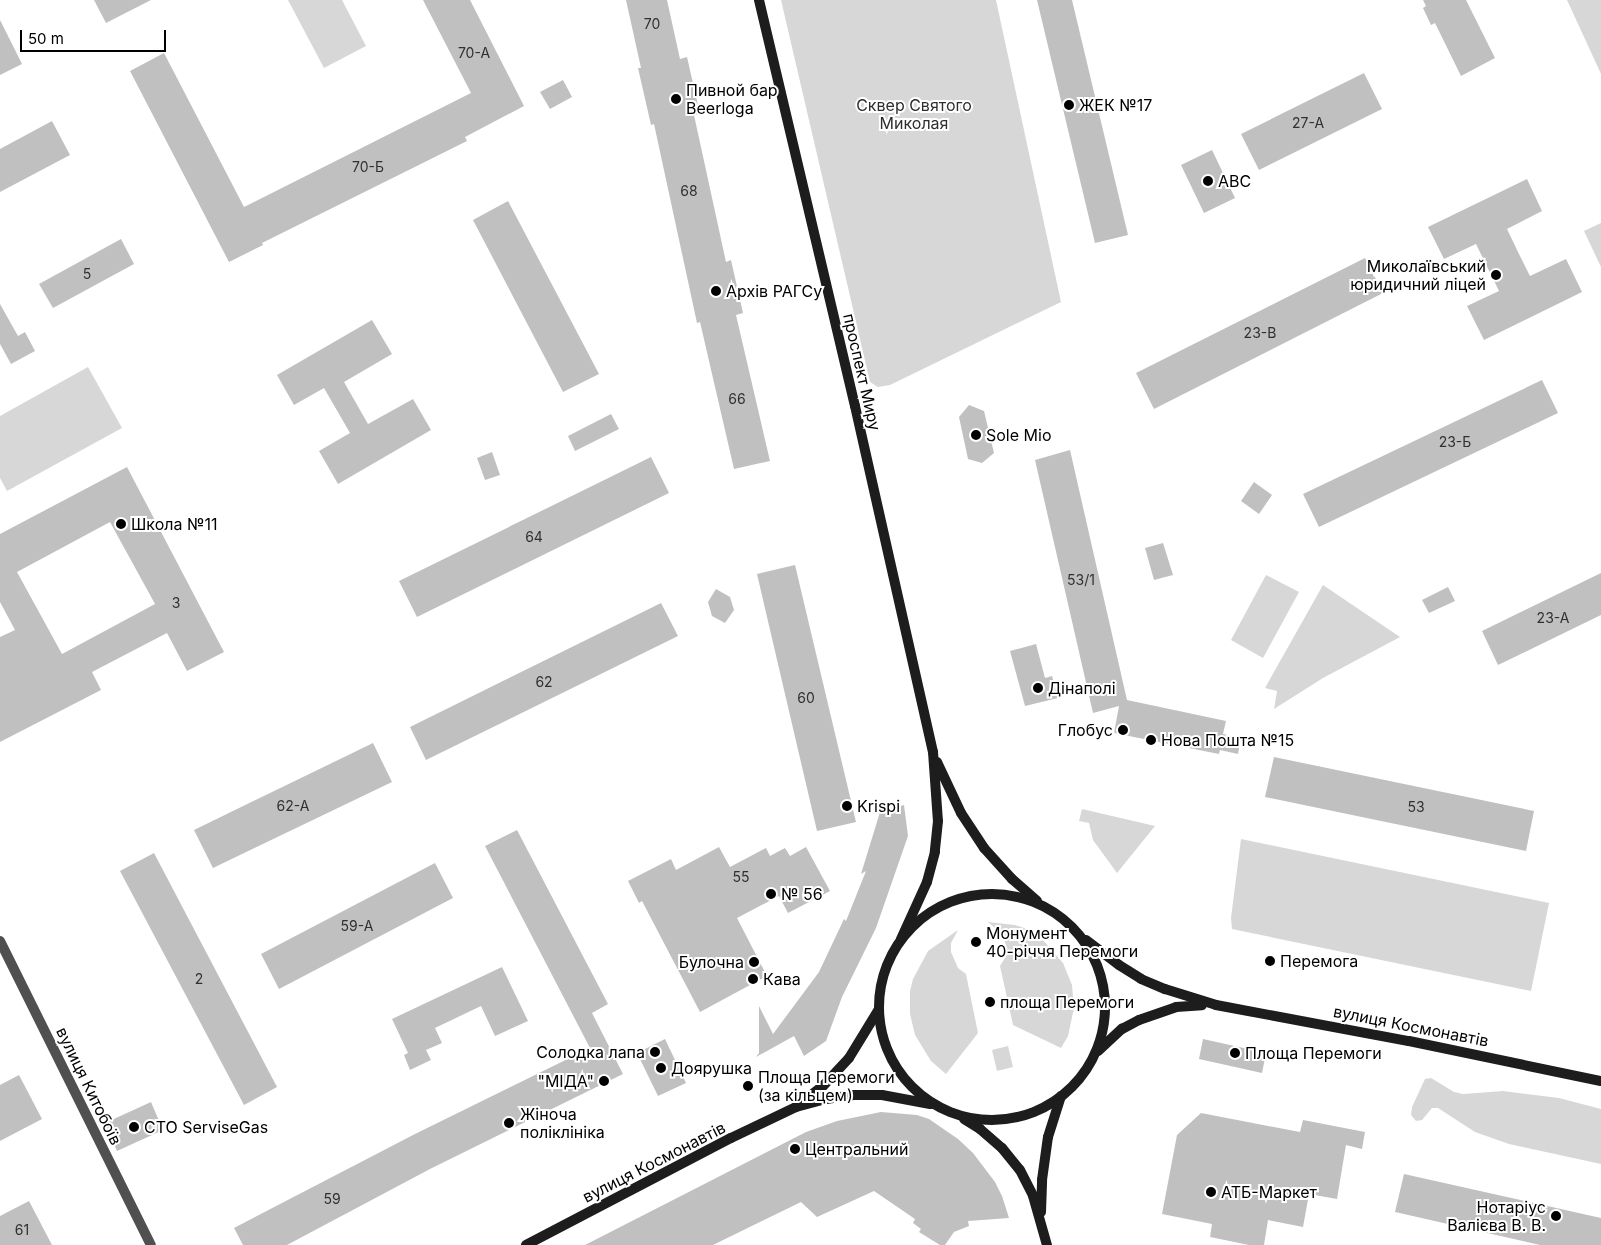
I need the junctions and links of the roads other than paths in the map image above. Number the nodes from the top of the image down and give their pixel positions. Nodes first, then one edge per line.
1 (759, 0) edge
2 (933, 752) junction
3 (1043, 907) junction
4 (1077, 933) junction
5 (901, 939) junction
6 (0, 941) edge
7 (1216, 1005) junction
8 (879, 1008) junction
9 (1093, 1056) junction
10 (1601, 1081) edge
11 (1061, 1096) junction
12 (938, 1106) junction
13 (796, 1107) junction
14 (956, 1114) junction
15 (1041, 1223) junction
16 (151, 1245) edge
17 (526, 1245) edge
18 (1047, 1245) edge

1 - 2 main road, проспект Миру
2 - 3 main road, проспект Миру
2 - 5 main road, проспект Миру
3 - 4 main road
3 - 5 main road
4 - 7 main road, вулиця Космонавтів
4 - 9 main road
5 - 8 main road, проспект Миру
6 - 16 street, вулиця Китобоїв
7 - 9 main road, вулиця Космонавтів
7 - 10 main road, вулиця Космонавтів
8 - 12 main road
8 - 13 main road, вулиця Космонавтів
9 - 11 main road
11 - 14 main road
11 - 15 main road
12 - 13 main road, вулиця Космонавтів
12 - 14 main road
13 - 17 main road, вулиця Космонавтів
14 - 15 main road
15 - 18 main road

